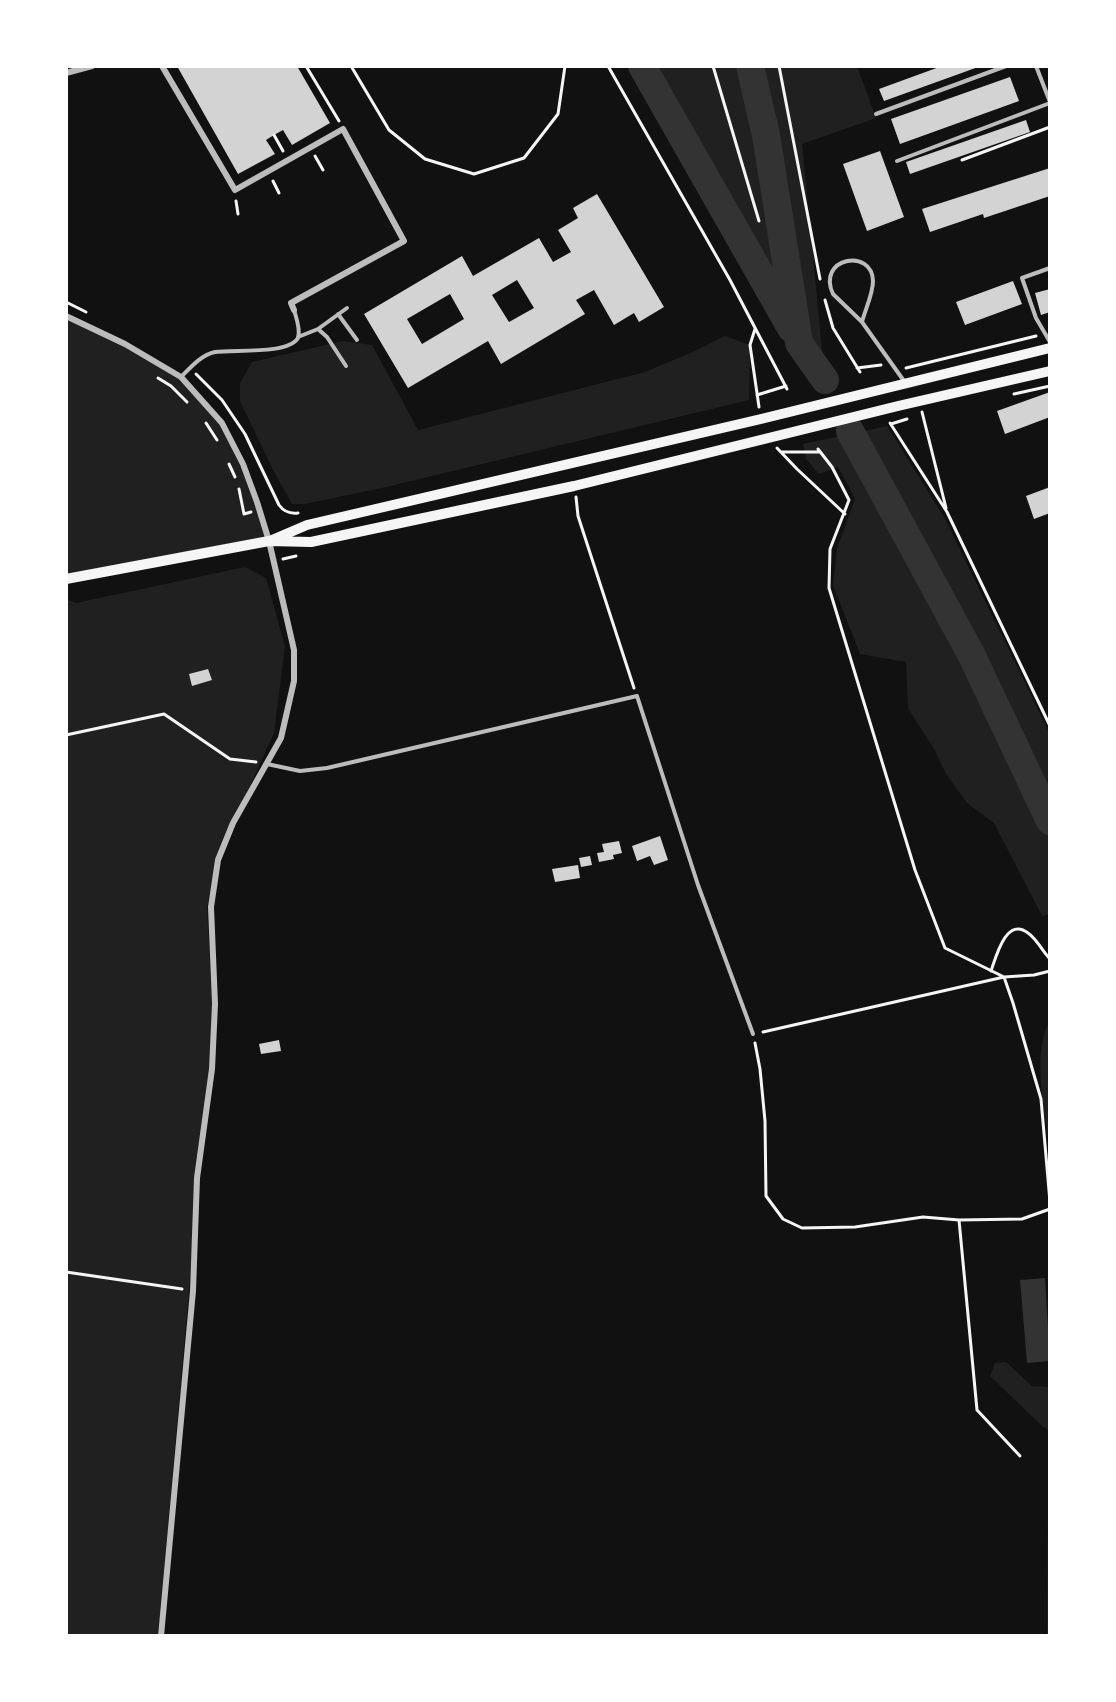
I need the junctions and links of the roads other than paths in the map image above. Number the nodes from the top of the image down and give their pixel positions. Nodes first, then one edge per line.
1 (92, 66) edge
2 (162, 66) edge
3 (1006, 66) edge
4 (1036, 66) edge
5 (66, 73) edge
6 (1050, 103) edge
7 (876, 114) dead end
8 (897, 161) dead end
9 (1050, 268) edge
10 (347, 308) dead end
11 (294, 310) joint
12 (338, 314) junction
13 (66, 316) edge
14 (862, 322) junction
15 (318, 329) junction
16 (298, 337) junction
17 (357, 340) dead end
18 (1050, 342) edge
19 (1050, 348) edge
20 (346, 366) dead end
21 (1050, 371) edge
22 (180, 377) junction
23 (905, 382) junction
24 (269, 541) junction
25 (66, 579) edge
26 (266, 764) junction
27 (753, 1034) road end
28 (161, 1636) edge

1 - 5 street
2 - 11 street
3 - 7 lane
4 - 6 lane
6 - 8 lane
9 - 18 lane
10 - 12 lane
11 - 16 lane
12 - 15 lane
12 - 17 lane
13 - 22 street
14 - 14 lane
14 - 23 lane
15 - 16 lane
15 - 20 lane
16 - 22 lane
19 - 23 main road
21 - 24 main road
22 - 24 street
23 - 24 main road
24 - 25 main road
24 - 26 street
26 - 27 lane
26 - 28 street

